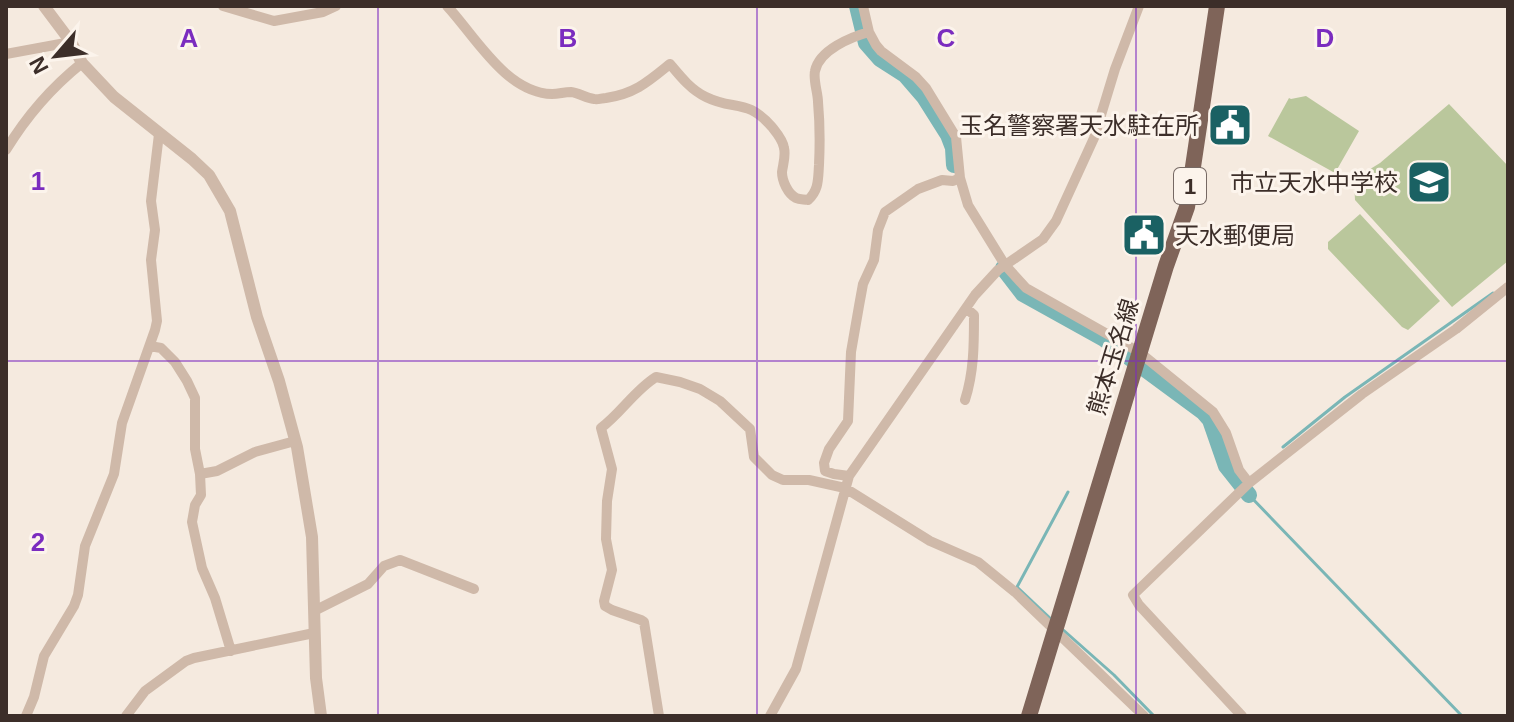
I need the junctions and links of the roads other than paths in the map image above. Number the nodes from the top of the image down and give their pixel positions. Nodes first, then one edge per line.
1 (44, 6) edge
2 (223, 6) edge
3 (336, 6) edge
4 (447, 6) edge
5 (863, 6) edge
6 (1139, 6) edge
7 (1217, 6) edge
8 (867, 33) junction
9 (71, 42) junction
10 (6, 54) edge
11 (82, 63) junction
12 (159, 134) junction
13 (6, 150) edge
14 (958, 178) junction
15 (1003, 267) junction
16 (1508, 287) edge
17 (966, 308) junction
18 (150, 346) junction
19 (1136, 362) junction
20 (965, 400) dead end
21 (295, 441) junction
22 (200, 474) junction
23 (849, 476) junction
24 (1245, 487) junction
25 (845, 488) junction
26 (474, 589) dead end
27 (314, 611) junction
28 (1057, 619) junction
29 (314, 633) junction
30 (231, 651) junction
31 (26, 716) edge
32 (126, 716) edge
33 (321, 716) edge
34 (659, 716) edge
35 (770, 716) edge
36 (1029, 716) edge
37 (1144, 716) edge
38 (1242, 716) edge

1 - 9 street
2 - 3 street
4 - 8 street
5 - 8 street
6 - 15 street
7 - 19 main road, 熊本玉名線 / 1
8 - 14 street
9 - 10 street
9 - 11 street
11 - 12 street
11 - 13 street
12 - 18 street
12 - 21 street
14 - 15 street
14 - 23 street
15 - 17 street
15 - 19 street
16 - 24 street
17 - 20 street
17 - 23 street
18 - 22 street
18 - 31 street
19 - 24 street
19 - 28 main road, 熊本玉名線 / 1
21 - 22 street
21 - 27 street
22 - 30 street
23 - 25 street
24 - 38 street
25 - 28 street
25 - 34 street
25 - 35 street
26 - 27 street
27 - 29 street
28 - 36 main road, 熊本玉名線 / 1
28 - 37 street
29 - 30 street
29 - 33 street
30 - 32 street

